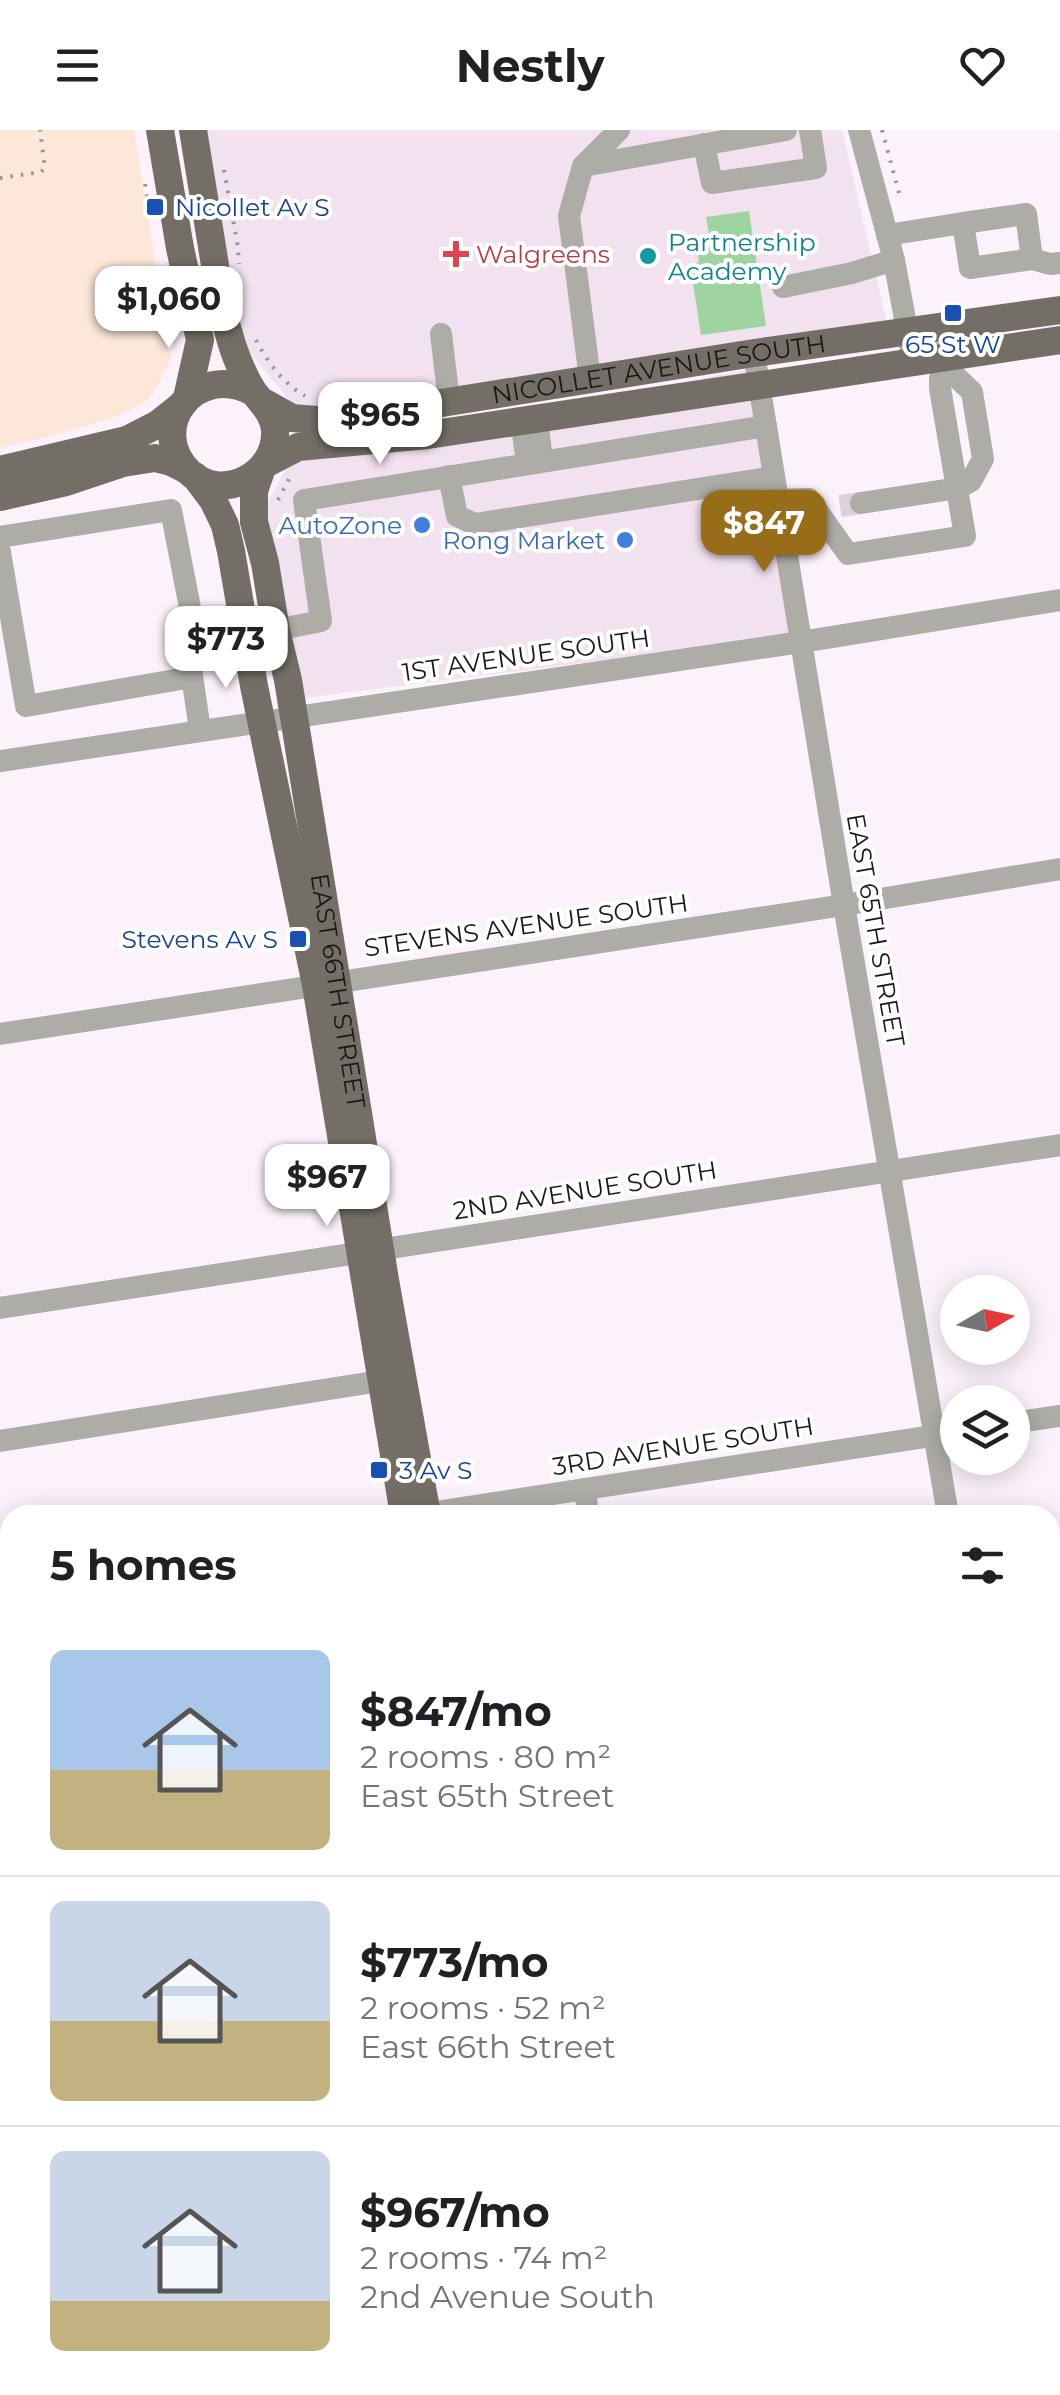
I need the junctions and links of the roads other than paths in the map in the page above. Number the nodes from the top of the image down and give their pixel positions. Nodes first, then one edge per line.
1 (160, 130) edge
2 (193, 130) edge
3 (619, 130) edge
4 (786, 130) edge
5 (810, 130) edge
6 (859, 130) edge
7 (704, 144) junction
8 (583, 166) junction
9 (963, 223) junction
10 (887, 235) junction
11 (1032, 259) junction
12 (894, 260) junction
13 (1060, 263) edge
14 (783, 287) dead end
15 (1060, 310) edge
16 (940, 326) junction
17 (908, 331) junction
18 (440, 334) dead end
19 (1060, 340) edge
20 (754, 353) junction
21 (913, 362) junction
22 (945, 362) junction
23 (590, 379) junction
24 (760, 385) junction
25 (526, 389) junction
26 (259, 398) junction
27 (185, 401) junction
28 (449, 401) junction
29 (529, 420) junction
30 (766, 426) junction
31 (537, 461) junction
32 (264, 466) junction
33 (0, 470) edge
34 (190, 473) junction
35 (449, 476) junction
36 (958, 488) junction
37 (776, 489) junction
38 (0, 497) edge
39 (840, 506) junction
40 (0, 537) edge
41 (0, 552) edge
42 (1060, 600) edge
43 (276, 630) junction
44 (801, 642) junction
45 (192, 677) junction
46 (293, 717) junction
47 (262, 722) junction
48 (200, 730) junction
49 (0, 761) edge
50 (1060, 868) edge
51 (844, 905) junction
52 (326, 983) junction
53 (0, 1034) edge
54 (1060, 1145) edge
55 (890, 1171) junction
56 (370, 1250) junction
57 (0, 1308) edge
58 (392, 1378) junction
59 (940, 1405) edge
60 (1060, 1416) edge
61 (1030, 1420) edge
62 (940, 1434) edge
63 (0, 1441) edge
64 (947, 1475) edge
65 (585, 1490) junction
66 (416, 1505) edge
67 (485, 1505) edge
68 (587, 1505) edge
69 (948, 1505) edge

1 - 27 main road
2 - 26 main road
3 - 8 street
4 - 7 street
5 - 7 street
6 - 10 street
7 - 8 street
8 - 23 street
9 - 10 street
9 - 11 street
9 - 11 street
10 - 12 street
11 - 13 street
12 - 14 street
12 - 17 street
15 - 16 main road, NICOLLET AVENUE SOUTH
16 - 17 main road, NICOLLET AVENUE SOUTH
16 - 22 street
17 - 20 main road, NICOLLET AVENUE SOUTH
17 - 21 street
18 - 28 street
19 - 22 main road, NICOLLET AVENUE SOUTH
20 - 23 main road, NICOLLET AVENUE SOUTH
20 - 24 street, EAST 65TH STREET
21 - 22 main road, NICOLLET AVENUE SOUTH
21 - 24 main road, NICOLLET AVENUE SOUTH
22 - 36 street
23 - 25 main road, NICOLLET AVENUE SOUTH
24 - 29 main road, NICOLLET AVENUE SOUTH
24 - 30 street, EAST 65TH STREET
25 - 28 main road, NICOLLET AVENUE SOUTH
25 - 29 main road
26 - 27 main road
26 - 28 main road, NICOLLET AVENUE SOUTH
26 - 32 main road
27 - 33 main road
27 - 34 main road
29 - 31 street
29 - 32 main road, NICOLLET AVENUE SOUTH
30 - 31 street
30 - 37 street, EAST 65TH STREET
31 - 35 street
32 - 34 main road
32 - 43 main road, EAST 66TH STREET
34 - 38 main road
34 - 47 main road, EAST 66TH STREET
35 - 37 street
35 - 43 street
36 - 39 street
36 - 39 street
37 - 39 street
37 - 44 street, EAST 65TH STREET
40 - 45 street
41 - 45 street
42 - 44 street, 1ST AVENUE SOUTH
43 - 46 main road, EAST 66TH STREET
44 - 46 street, 1ST AVENUE SOUTH
44 - 51 street, EAST 65TH STREET
45 - 48 street
46 - 47 street, 1ST AVENUE SOUTH
46 - 52 main road, EAST 66TH STREET
47 - 48 street, 1ST AVENUE SOUTH
47 - 52 main road, EAST 66TH STREET
48 - 49 street, 1ST AVENUE SOUTH
50 - 51 street, STEVENS AVENUE SOUTH
51 - 52 street, STEVENS AVENUE SOUTH
51 - 55 street, EAST 65TH STREET
52 - 53 street, STEVENS AVENUE SOUTH
52 - 56 main road, EAST 66TH STREET
54 - 55 street, 2ND AVENUE SOUTH
55 - 56 street, 2ND AVENUE SOUTH
55 - 59 street, EAST 65TH STREET
56 - 57 street, 2ND AVENUE SOUTH
56 - 58 main road, EAST 66TH STREET
58 - 63 street
58 - 66 main road, EAST 66TH STREET
60 - 61 street
62 - 65 street, 3RD AVENUE SOUTH
64 - 69 street, EAST 65TH STREET
65 - 67 street, 3RD AVENUE SOUTH
65 - 68 street

